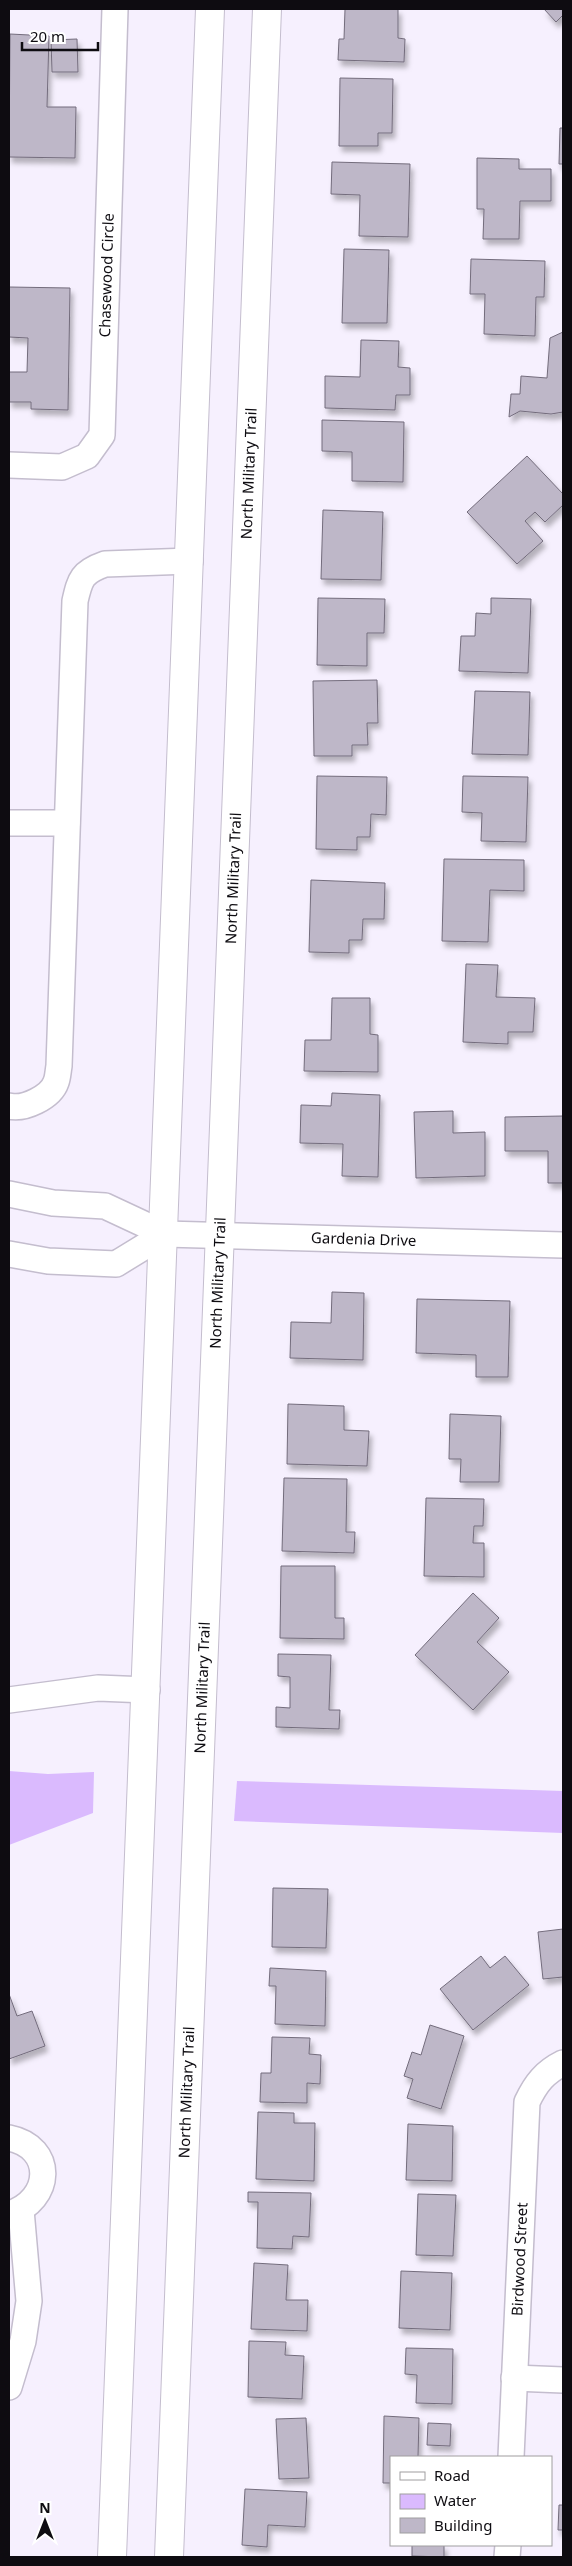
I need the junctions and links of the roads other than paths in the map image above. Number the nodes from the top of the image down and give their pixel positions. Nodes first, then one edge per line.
1 (115, 9) edge
2 (210, 9) edge
3 (267, 9) edge
4 (9, 465) edge
5 (190, 561) junction
6 (9, 823) edge
7 (67, 823) junction
8 (9, 1106) edge
9 (9, 1194) edge
10 (165, 1234) junction
11 (221, 1236) junction
12 (563, 1245) edge
13 (9, 1254) edge
14 (147, 1690) junction
15 (9, 1700) edge
16 (556, 2067) edge
17 (9, 2138) edge
18 (15, 2212) edge
19 (514, 2378) junction
20 (563, 2380) edge
21 (9, 2387) edge
22 (511, 2456) edge
23 (112, 2557) edge
24 (169, 2557) edge

1 - 4 street, Chasewood Circle
2 - 5 main road
3 - 11 main road, North Military Trail
5 - 7 street
5 - 10 main road
6 - 7 street
7 - 8 street
9 - 10 street, Gardenia Drive
10 - 11 street, Gardenia Drive
10 - 13 street
10 - 14 main road
11 - 12 street, Gardenia Drive
11 - 24 main road, North Military Trail
14 - 15 street
14 - 23 main road
16 - 19 street, Birdwood Street
17 - 18 street
18 - 21 street
19 - 20 street
19 - 22 street, Birdwood Street

